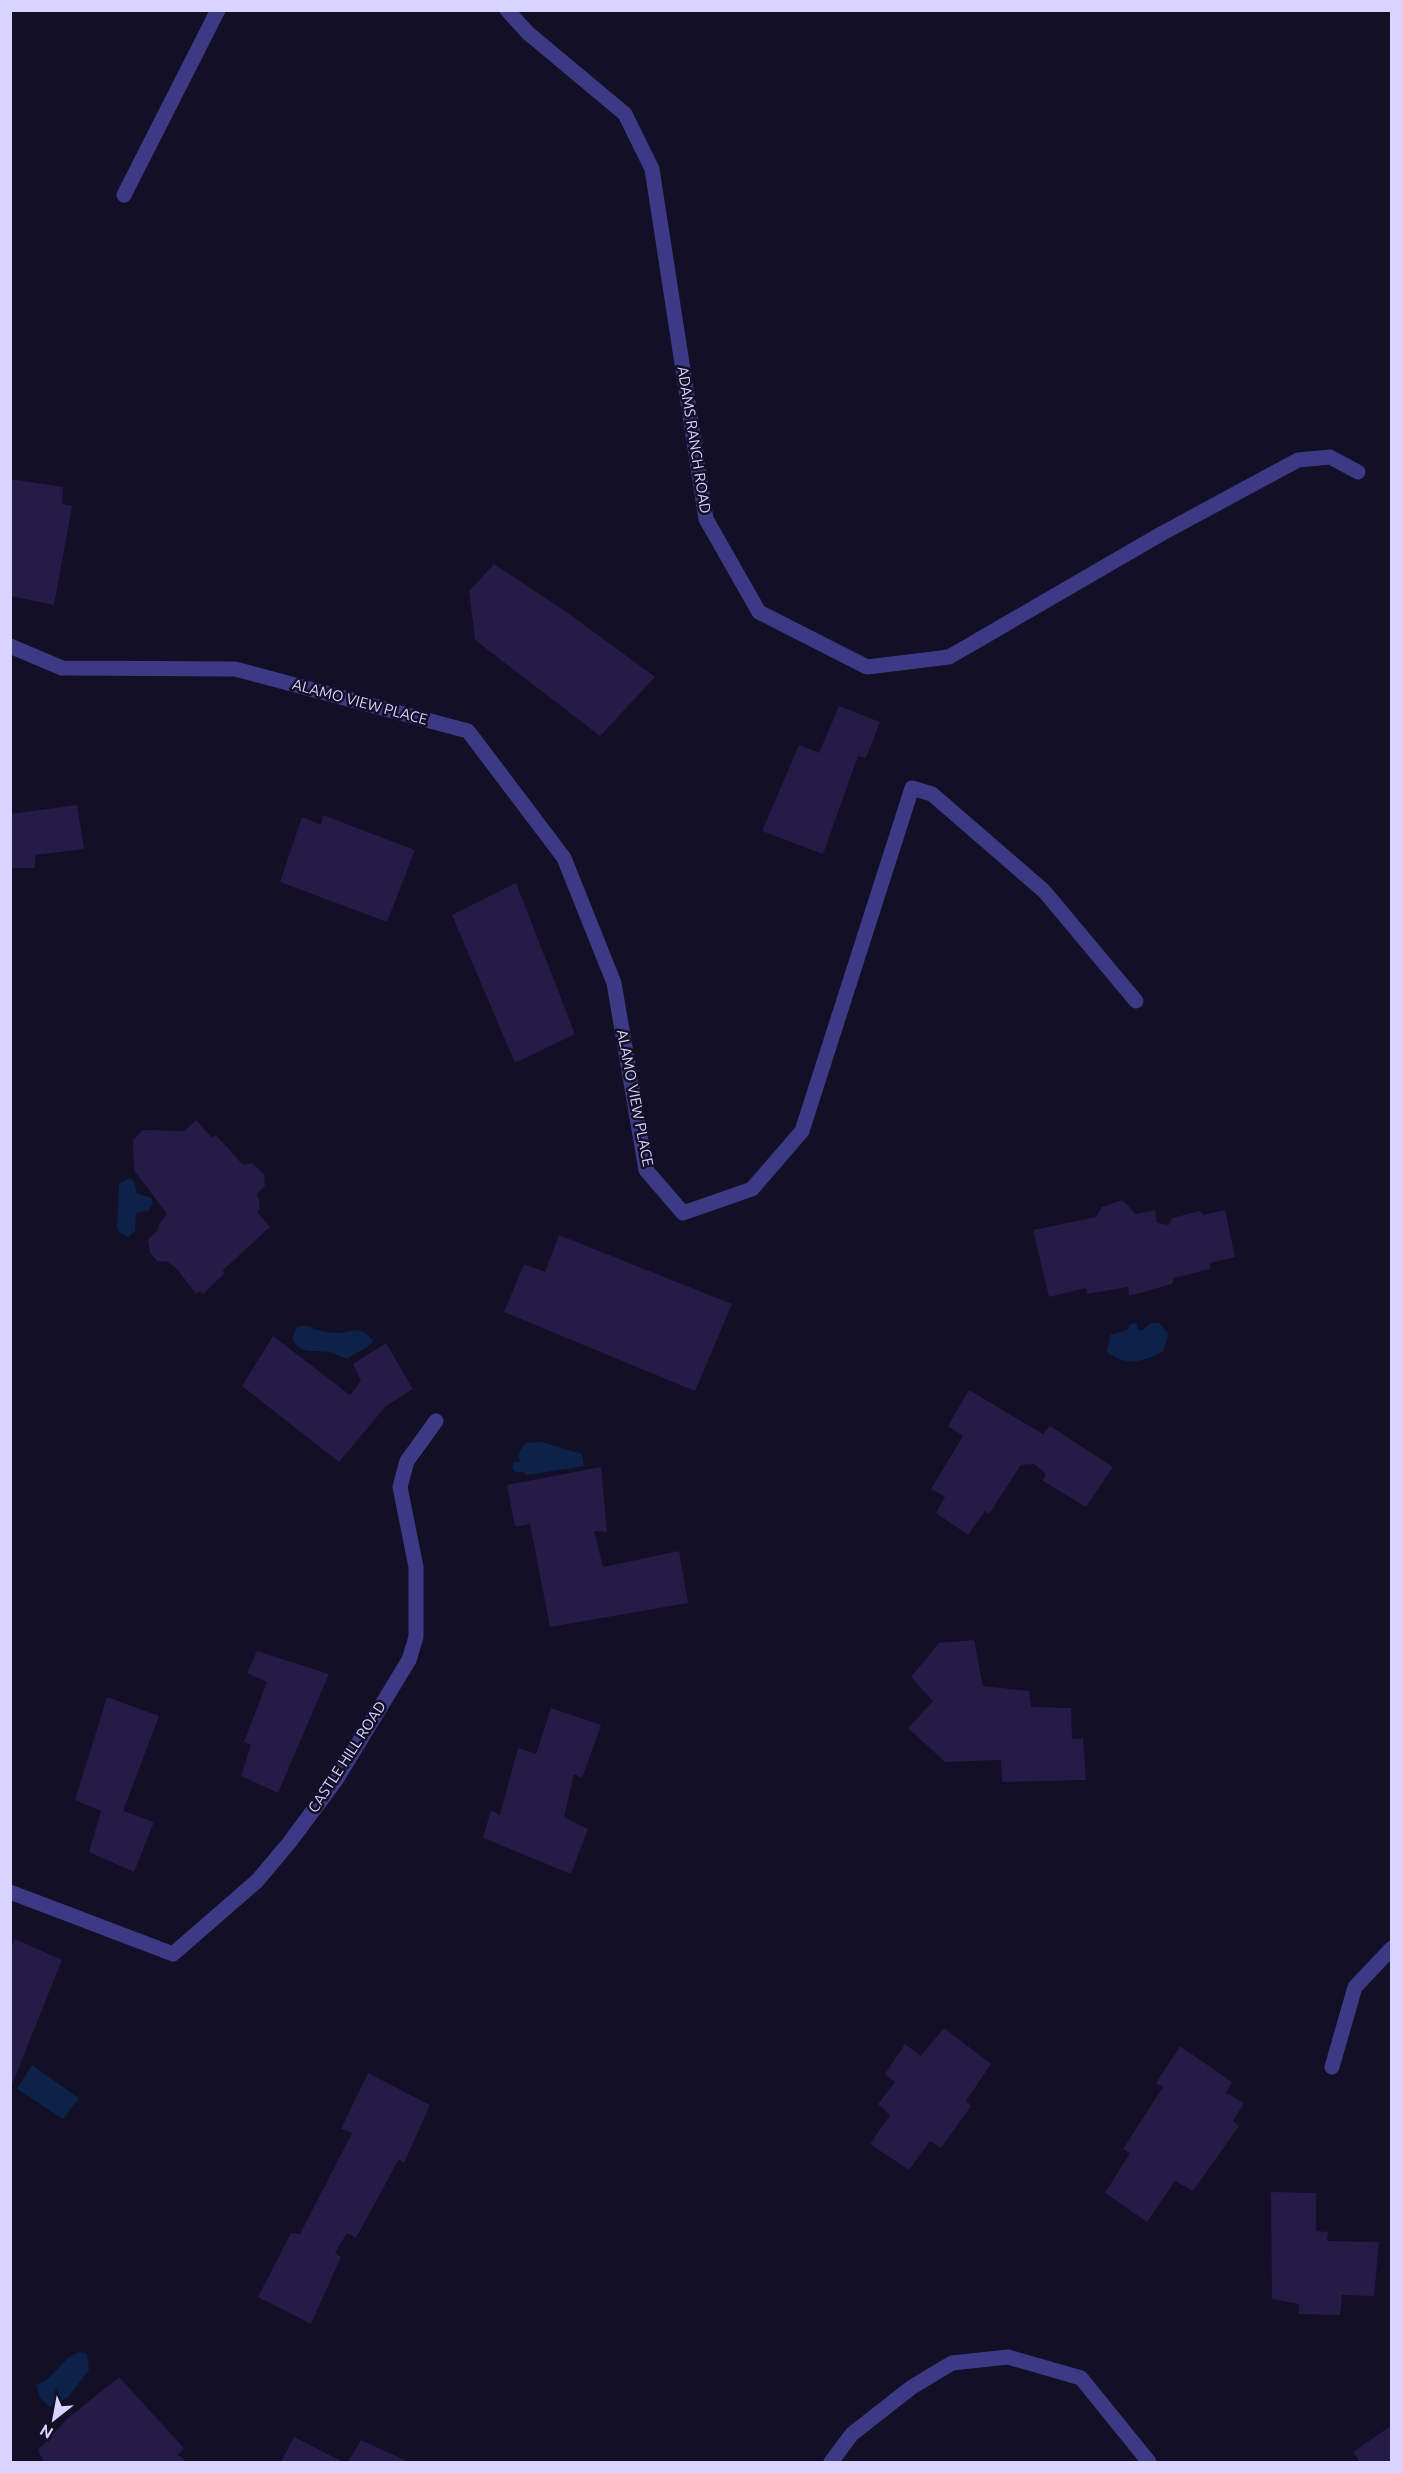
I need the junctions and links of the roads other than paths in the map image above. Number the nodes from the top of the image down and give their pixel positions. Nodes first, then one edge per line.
1 (218, 10) edge
2 (507, 10) edge
3 (124, 195) dead end
4 (1358, 472) dead end
5 (10, 646) edge
6 (1136, 1001) dead end
7 (436, 1421) dead end
8 (10, 1892) edge
9 (1392, 1948) edge
10 (1332, 2067) dead end
11 (831, 2463) edge
12 (1149, 2463) edge

1 - 3 street
2 - 4 street, ADAMS RANCH ROAD
5 - 6 street, ALAMO VIEW PLACE
7 - 8 street, CASTLE HILL ROAD
9 - 10 street
11 - 12 street

